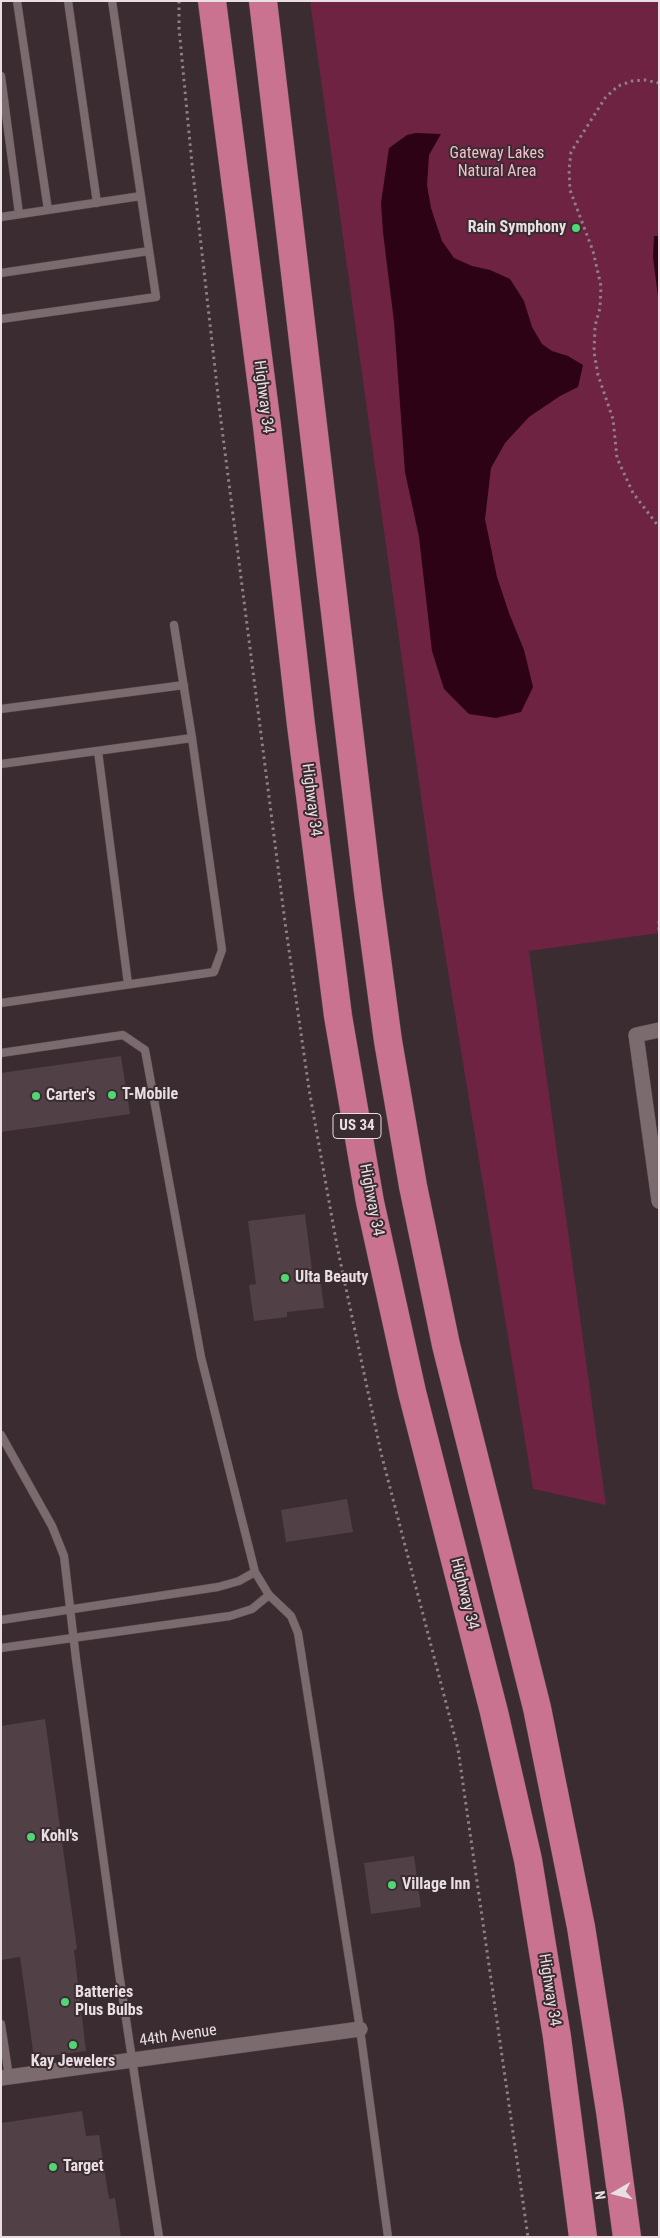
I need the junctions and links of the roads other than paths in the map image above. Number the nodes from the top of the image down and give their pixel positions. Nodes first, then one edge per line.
1 (17, 1) edge
2 (68, 1) edge
3 (112, 1) edge
4 (212, 1) edge
5 (264, 1) edge
6 (1, 76) edge
7 (141, 196) junction
8 (97, 203) junction
9 (48, 210) junction
10 (19, 214) junction
11 (1, 217) edge
12 (149, 251) junction
13 (1, 273) edge
14 (1, 320) edge
15 (174, 625) dead end
16 (184, 685) junction
17 (1, 709) edge
18 (192, 738) junction
19 (98, 751) junction
20 (1, 764) edge
21 (128, 984) junction
22 (1, 1003) edge
23 (659, 1030) edge
24 (1, 1053) edge
25 (659, 1201) edge
26 (1, 1435) edge
27 (489, 1516) junction
28 (447, 1527) junction
29 (255, 1572) junction
30 (269, 1595) junction
31 (70, 1608) junction
32 (1, 1620) edge
33 (74, 1638) junction
34 (1, 1648) edge
35 (1, 2024) edge
36 (360, 2029) junction
37 (132, 2060) junction
38 (5, 2078) edge
39 (159, 2237) edge
40 (388, 2237) edge
41 (583, 2237) edge
42 (627, 2237) edge

1 - 9 lane
2 - 8 lane
3 - 7 lane
4 - 28 highway, Highway 34 / US 34
5 - 27 highway, US 34
6 - 10 lane
7 - 8 lane
7 - 12 lane
8 - 9 lane
9 - 10 lane
10 - 11 lane
12 - 13 lane
12 - 14 lane
15 - 16 lane
16 - 17 lane
16 - 18 lane
18 - 19 lane
18 - 21 lane
19 - 20 lane
19 - 21 lane
21 - 22 lane
23 - 25 street
24 - 29 lane
26 - 31 lane
27 - 28 highway
27 - 42 highway, US 34
28 - 41 highway, Highway 34 / US 34
29 - 30 lane
29 - 31 lane
30 - 33 lane
30 - 36 lane
31 - 32 lane
31 - 33 lane
33 - 34 lane
33 - 37 lane
35 - 38 lane
36 - 37 street, 44th Avenue
36 - 40 lane
37 - 38 street, 44th Avenue
37 - 39 lane

